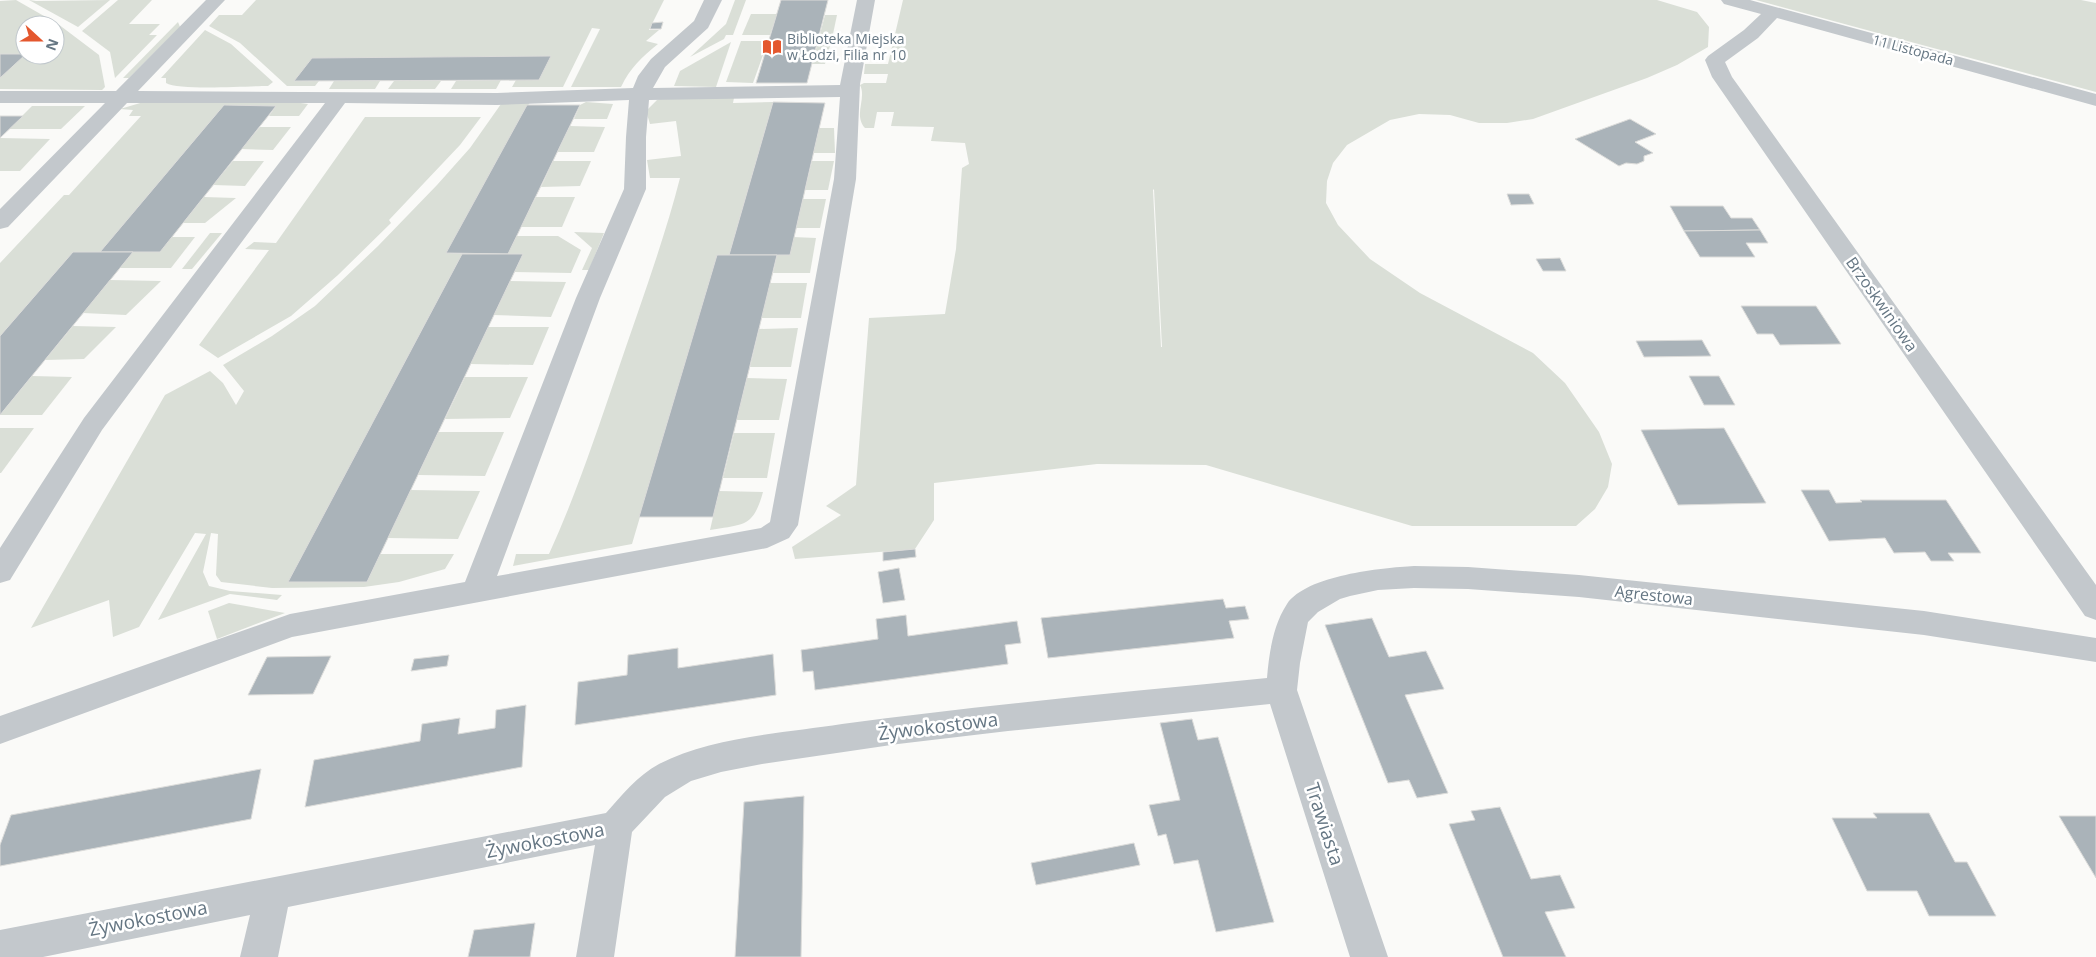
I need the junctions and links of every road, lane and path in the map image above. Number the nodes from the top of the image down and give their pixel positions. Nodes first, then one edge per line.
1 (216, 0) edge
2 (713, 0) edge
3 (866, 0) edge
4 (1730, 0) edge
5 (1773, 12) junction
6 (851, 91) junction
7 (640, 94) junction
8 (121, 97) junction
9 (340, 97) junction
10 (0, 98) edge
11 (2096, 100) edge
12 (0, 222) edge
13 (0, 572) edge
14 (476, 591) junction
15 (2096, 608) edge
16 (2096, 650) edge
17 (1281, 690) junction
18 (0, 730) edge
19 (616, 826) junction
20 (273, 894) junction
21 (0, 948) edge
22 (258, 957) edge
23 (595, 957) edge
24 (1369, 957) edge

1 - 8 street
2 - 7 street
3 - 6 street
4 - 5 street, 11 Listopada
5 - 11 street, 11 Listopada
5 - 15 street, Brzoskwiniowa
6 - 7 street
6 - 14 street
7 - 9 street
7 - 14 street
8 - 9 street
8 - 10 street
8 - 12 street
9 - 13 street
14 - 18 street
16 - 17 street, Agrestowa
17 - 19 street, Żywokostowa
17 - 24 street, Trawiasta
19 - 20 street, Żywokostowa
19 - 23 street
20 - 21 street, Żywokostowa
20 - 22 street

